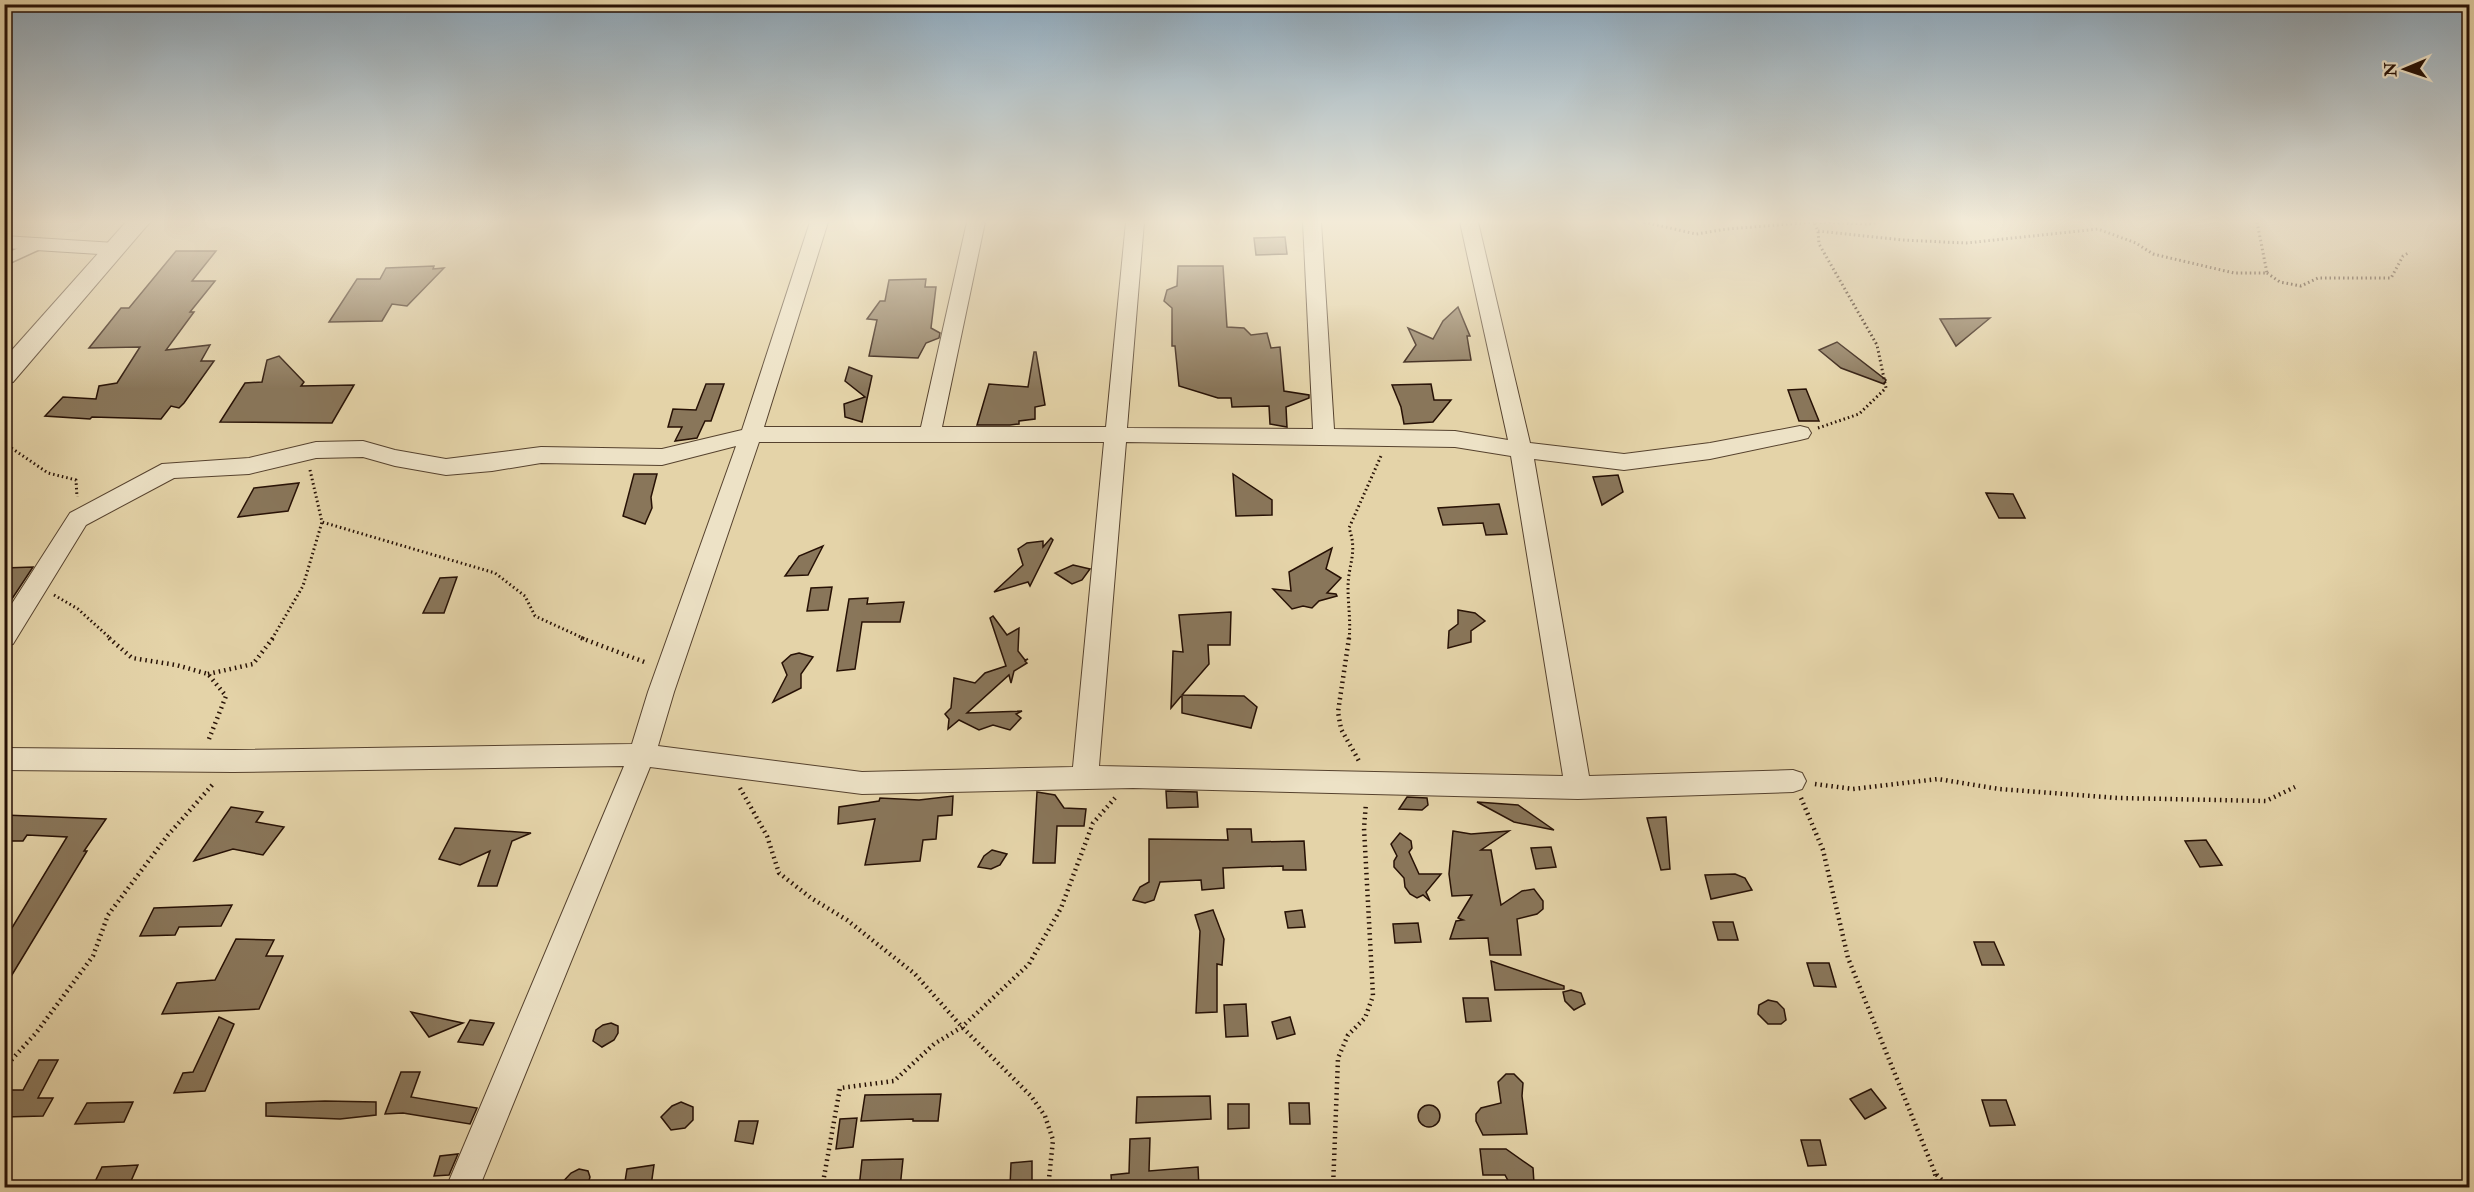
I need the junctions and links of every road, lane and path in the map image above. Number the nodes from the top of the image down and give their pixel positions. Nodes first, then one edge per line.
1 (90, 278) edge
2 (801, 278) edge
3 (964, 278) edge
4 (1130, 278) edge
5 (1315, 278) edge
6 (1482, 278) edge
7 (1838, 278) edge
8 (2274, 278) edge
9 (2391, 278) edge
10 (4, 376) edge
11 (1800, 433) joint
12 (930, 434) junction
13 (751, 435) junction
14 (1115, 435) junction
15 (1324, 437) junction
16 (1388, 437) junction
17 (4, 443) edge
18 (1521, 450) junction
19 (78, 519) junction
20 (322, 522) dead end
21 (38, 585) junction
22 (4, 638) edge
23 (208, 674) junction
24 (642, 755) junction
25 (4, 759) edge
26 (233, 761) junction
27 (1133, 777) junction
28 (1085, 779) junction
29 (1793, 781) junction
30 (1367, 783) junction
31 (2295, 787) dead end
32 (1578, 788) junction
33 (4, 1068) edge
34 (1935, 1173) junction
35 (462, 1188) edge
36 (822, 1188) edge
37 (1333, 1188) edge
38 (1938, 1188) edge
39 (1950, 1188) edge

1 - 10 street
2 - 13 street
3 - 12 street
4 - 14 street
5 - 15 street
6 - 18 street
7 - 11 path
8 - 9 path
11 - 18 street
12 - 13 street
12 - 14 street
13 - 19 street
13 - 24 street
14 - 15 street
14 - 28 street
15 - 16 street
16 - 18 street
16 - 30 path
17 - 19 path
18 - 32 street
19 - 21 street
20 - 23 path
21 - 22 street
21 - 23 path
23 - 26 path
24 - 26 street
24 - 28 street
24 - 35 street
25 - 26 street
26 - 33 path
27 - 28 street
27 - 30 street
27 - 36 path
29 - 31 path
29 - 32 street
29 - 34 path
30 - 32 street
30 - 37 path
34 - 38 path
34 - 39 path

